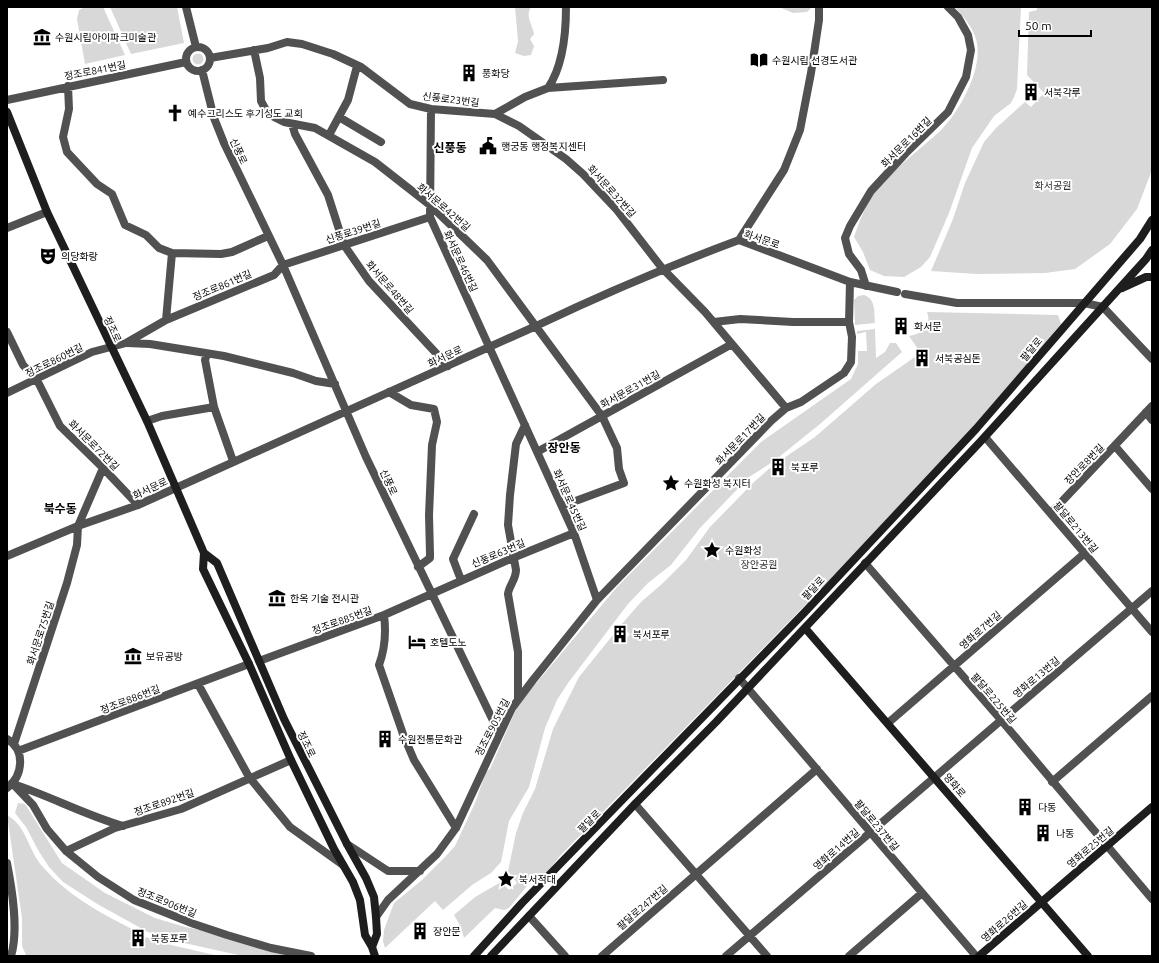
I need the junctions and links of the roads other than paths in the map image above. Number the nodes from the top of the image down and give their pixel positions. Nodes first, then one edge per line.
1 (186, 7) edge
2 (566, 7) edge
3 (819, 7) edge
4 (948, 7) edge
5 (196, 47) junction
6 (254, 50) junction
7 (210, 58) junction
8 (186, 62) junction
9 (358, 66) junction
10 (202, 70) junction
11 (663, 80) dead end
12 (68, 86) junction
13 (548, 88) junction
14 (7, 100) edge
15 (431, 109) junction
16 (7, 112) edge
17 (495, 114) junction
18 (338, 117) junction
19 (292, 124) junction
20 (329, 135) junction
21 (381, 142) dead end
22 (430, 205) junction
23 (47, 212) junction
24 (430, 217) junction
25 (1152, 220) edge
26 (7, 228) edge
27 (268, 236) junction
28 (739, 240) junction
29 (344, 245) junction
30 (1152, 250) edge
31 (172, 253) junction
32 (283, 265) junction
33 (662, 268) junction
34 (1152, 277) edge
35 (850, 282) junction
36 (866, 286) junction
37 (1120, 289) junction
38 (1084, 303) junction
39 (1104, 307) junction
40 (166, 320) junction
41 (714, 322) junction
42 (849, 322) junction
43 (536, 326) junction
44 (7, 332) edge
45 (126, 343) junction
46 (732, 344) junction
47 (110, 346) junction
48 (490, 346) junction
49 (207, 354) junction
50 (1152, 359) edge
51 (448, 366) junction
52 (37, 380) junction
53 (335, 384) junction
54 (388, 392) junction
55 (7, 393) edge
56 (1152, 406) edge
57 (214, 407) junction
58 (786, 408) junction
59 (347, 411) junction
60 (1146, 412) junction
61 (602, 416) junction
62 (1152, 420) edge
63 (147, 421) junction
64 (526, 425) junction
65 (985, 437) junction
66 (1114, 446) junction
67 (538, 452) junction
68 (234, 461) junction
69 (103, 468) junction
70 (175, 487) junction
71 (1152, 489) edge
72 (138, 505) junction
73 (562, 506) junction
74 (1051, 513) junction
75 (474, 514) dead end
76 (78, 526) junction
77 (574, 533) junction
78 (204, 553) junction
79 (1085, 553) junction
80 (7, 556) edge
81 (514, 557) junction
82 (865, 563) junction
83 (418, 567) junction
84 (461, 580) junction
85 (1152, 591) edge
86 (431, 594) junction
87 (597, 600) junction
88 (1132, 608) junction
89 (384, 615) junction
90 (805, 628) junction
91 (1152, 632) edge
92 (259, 661) junction
93 (249, 664) junction
94 (953, 666) junction
95 (739, 678) junction
96 (198, 684) junction
97 (748, 688) junction
98 (1152, 696) edge
99 (518, 700) junction
100 (1001, 720) junction
101 (888, 723) junction
102 (499, 733) junction
103 (13, 745) edge
104 (291, 760) junction
105 (817, 770) junction
106 (249, 777) junction
107 (936, 777) junction
108 (1052, 782) junction
109 (10, 786) edge
110 (634, 804) junction
111 (1152, 807) edge
112 (123, 826) junction
113 (456, 828) junction
114 (870, 832) junction
115 (347, 844) junction
116 (1107, 846) junction
117 (66, 851) junction
118 (7, 863) edge
119 (343, 865) junction
120 (420, 871) junction
121 (696, 874) junction
122 (922, 893) junction
123 (1152, 899) edge
124 (1041, 902) junction
125 (530, 916) junction
126 (376, 917) junction
127 (750, 936) junction
128 (501, 944) junction
129 (372, 947) junction
130 (13, 956) edge
131 (311, 956) edge
132 (375, 956) edge
133 (474, 956) edge
134 (491, 956) edge
135 (496, 956) edge
136 (565, 956) edge
137 (602, 956) edge
138 (726, 956) edge
139 (767, 956) edge
140 (849, 956) edge
141 (978, 956) edge
142 (1088, 956) edge

1 - 5 street
2 - 13 street
3 - 28 street
4 - 36 street, 화서문로16번길
5 - 7 street
5 - 8 street
6 - 7 street, 신풍로23번길
6 - 9 street, 신풍로23번길
6 - 19 street, 화서문로42번길
7 - 10 street
8 - 10 street
8 - 12 street, 정조로841번길
9 - 15 street, 신풍로23번길
9 - 18 street
10 - 27 street, 신풍로
11 - 13 street
12 - 14 street, 정조로841번길
12 - 31 street
13 - 17 street
15 - 17 street, 신풍로23번길
15 - 22 street, 화서문로46번길
16 - 23 street, 정조로
17 - 33 street, 화서문로32번길
18 - 20 street
18 - 21 street
19 - 20 street, 화서문로42번길
19 - 29 street, 화서문로48번길
20 - 22 street, 화서문로42번길
22 - 24 street, 화서문로46번길
22 - 43 street, 화서문로42번길
23 - 26 street
23 - 47 street, 정조로
24 - 29 street, 신풍로39번길
24 - 48 street, 화서문로46번길
25 - 38 street, 팔달로
27 - 31 street
27 - 32 street, 신풍로
28 - 33 street, 화서문로
28 - 35 street, 화서문로
29 - 32 street, 신풍로39번길
29 - 51 street, 화서문로48번길
30 - 37 street
31 - 40 street
32 - 40 street, 정조로861번길
32 - 53 street, 신풍로
33 - 41 street
33 - 43 street, 화서문로
34 - 37 street
35 - 36 street, 화서문로
35 - 42 street, 화서문로17번길
36 - 38 street, 화서문로
37 - 39 street
38 - 39 street, 화서문로
38 - 95 street, 팔달로
39 - 50 street
39 - 65 street
40 - 45 street, 정조로861번길
41 - 42 street
41 - 46 street
42 - 58 street, 화서문로17번길
43 - 48 street, 화서문로
43 - 61 street, 화서문로42번길
44 - 52 street, 화서문로72번길
45 - 47 street, 정조로861번길
45 - 49 street
46 - 58 street
46 - 61 street, 화서문로31번길
47 - 52 street, 정조로860번길
47 - 63 street, 정조로
48 - 51 street, 화서문로
48 - 64 street, 화서문로45번길
49 - 53 street
49 - 57 street
51 - 54 street, 화서문로
52 - 55 street, 정조로860번길
52 - 69 street, 화서문로72번길
53 - 59 street, 신풍로
54 - 59 street, 화서문로
54 - 83 street
56 - 60 street, 장안로8번길
57 - 63 street
57 - 68 street
58 - 87 street, 화서문로17번길
59 - 68 street, 화서문로
59 - 83 street, 신풍로
60 - 62 street
60 - 66 street, 장안로8번길
61 - 67 street, 화서문로31번길
61 - 73 street, 화서문로42번길
63 - 70 street, 정조로
64 - 67 street, 화서문로45번길
64 - 81 street
65 - 74 street, 팔달로213번길
65 - 82 street
66 - 71 street, 장안로8번길
66 - 74 street, 장안로8번길
67 - 73 street, 화서문로45번길
68 - 70 street, 화서문로
69 - 72 street, 화서문로72번길
69 - 76 street, 화서문로75번길
70 - 72 street, 화서문로
70 - 78 street, 정조로
72 - 76 street, 화서문로
73 - 77 street, 화서문로45번길
74 - 79 street, 팔달로213번길
75 - 84 street
76 - 80 street, 화서문로
76 - 103 street, 화서문로75번길
77 - 81 street, 신풍로63번길
77 - 87 street, 화서문로45번길
78 - 92 street, 정조로
78 - 93 street, 정조로
79 - 88 street, 팔달로213번길
79 - 94 street, 영화로7번길
81 - 84 street, 신풍로63번길
81 - 99 street
82 - 90 street
82 - 94 street, 팔달로225번길
83 - 86 street, 신풍로
84 - 86 street, 신풍로63번길
85 - 88 street, 영화로13번길
86 - 89 street, 정조로885번길
86 - 102 street, 신풍로
87 - 99 street, 정조로905번길
88 - 91 street, 팔달로213번길
88 - 100 street, 영화로13번길
89 - 92 street, 정조로885번길
89 - 113 street
90 - 97 street
90 - 101 street, 영화로
92 - 115 street, 정조로
93 - 96 street, 정조로886번길
93 - 104 street, 정조로
94 - 100 street, 팔달로225번길
94 - 101 street, 영화로7번길
95 - 97 street, 팔달로237번길
95 - 133 street, 팔달로
96 - 103 street, 정조로886번길
96 - 106 street
97 - 105 street, 팔달로237번길
97 - 110 street
98 - 108 street
99 - 102 street, 정조로905번길
100 - 107 street, 영화로13번길
100 - 108 street, 팔달로225번길
101 - 107 street, 영화로
102 - 113 street, 정조로905번길
103 - 109 street
104 - 106 street, 정조로892번길
104 - 119 street, 정조로
105 - 114 street, 팔달로237번길
105 - 121 street
106 - 112 street, 정조로892번길
106 - 119 street
107 - 114 street, 영화로14번길
107 - 124 street, 영화로
108 - 116 street, 팔달로225번길
109 - 112 street
109 - 117 street, 정조로906번길
110 - 121 street
110 - 125 street
111 - 116 street, 영화로25번길
112 - 117 street, 정조로892번길
113 - 120 street, 정조로905번길
114 - 122 street, 팔달로237번길
114 - 127 street, 영화로14번길
115 - 120 street
115 - 126 street, 정조로
116 - 123 street, 팔달로225번길
116 - 124 street, 영화로25번길
117 - 131 street, 정조로906번길
118 - 130 street
119 - 129 street, 정조로
120 - 126 street, 정조로905번길
121 - 127 street
121 - 137 street, 팔달로247번길
122 - 140 street
122 - 141 street, 팔달로237번길
124 - 141 street, 영화로26번길
124 - 142 street, 영화로
125 - 128 street
125 - 136 street
126 - 129 street, 정조로
127 - 138 street, 영화로14번길
127 - 139 street
128 - 134 street
128 - 135 street
129 - 132 street, 정조로

